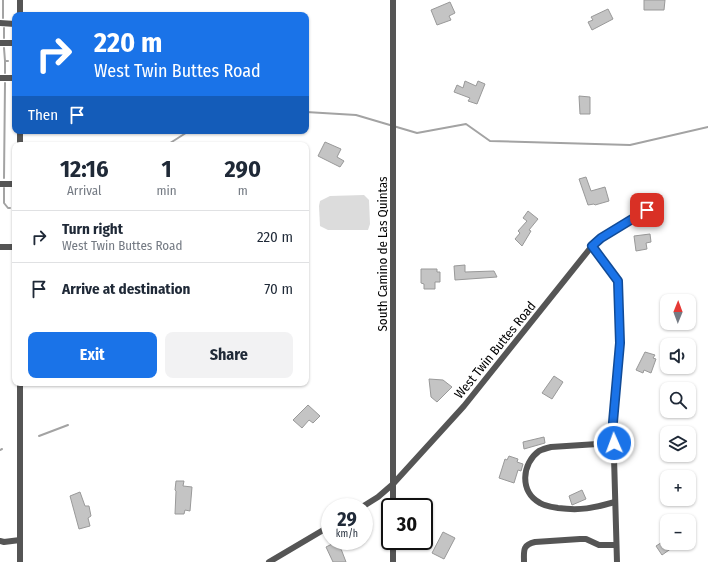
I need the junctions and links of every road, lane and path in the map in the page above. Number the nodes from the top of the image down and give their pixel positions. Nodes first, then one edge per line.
1 (20, 0) edge
2 (393, 0) edge
3 (20, 12) edge
4 (0, 23) edge
5 (12, 24) edge
6 (0, 43) edge
7 (12, 44) edge
8 (0, 78) edge
9 (12, 78) edge
10 (0, 184) edge
11 (12, 184) edge
12 (647, 210) dead end
13 (592, 246) junction
14 (0, 247) edge
15 (12, 247) edge
16 (20, 386) edge
17 (614, 443) junction
18 (393, 484) junction
19 (393, 498) edge
20 (373, 500) edge
21 (615, 502) junction
22 (321, 531) edge
23 (20, 540) junction
24 (0, 541) edge
25 (616, 546) junction
26 (393, 550) edge
27 (20, 562) edge
28 (269, 562) edge
29 (392, 562) edge
30 (524, 562) edge
31 (616, 562) edge

1 - 3 street
2 - 18 street, South Camino de Las Quintas
4 - 5 street
6 - 7 street
8 - 9 street
10 - 11 street
12 - 13 street, West Twin Buttes Road
13 - 17 street
13 - 18 street, West Twin Buttes Road
14 - 15 street
16 - 23 street
17 - 21 street
17 - 21 street
18 - 19 street, South Camino de Las Quintas
18 - 20 street, West Twin Buttes Road
21 - 25 street
22 - 28 street
23 - 24 street
23 - 27 street
25 - 30 street
25 - 31 street
26 - 29 street

